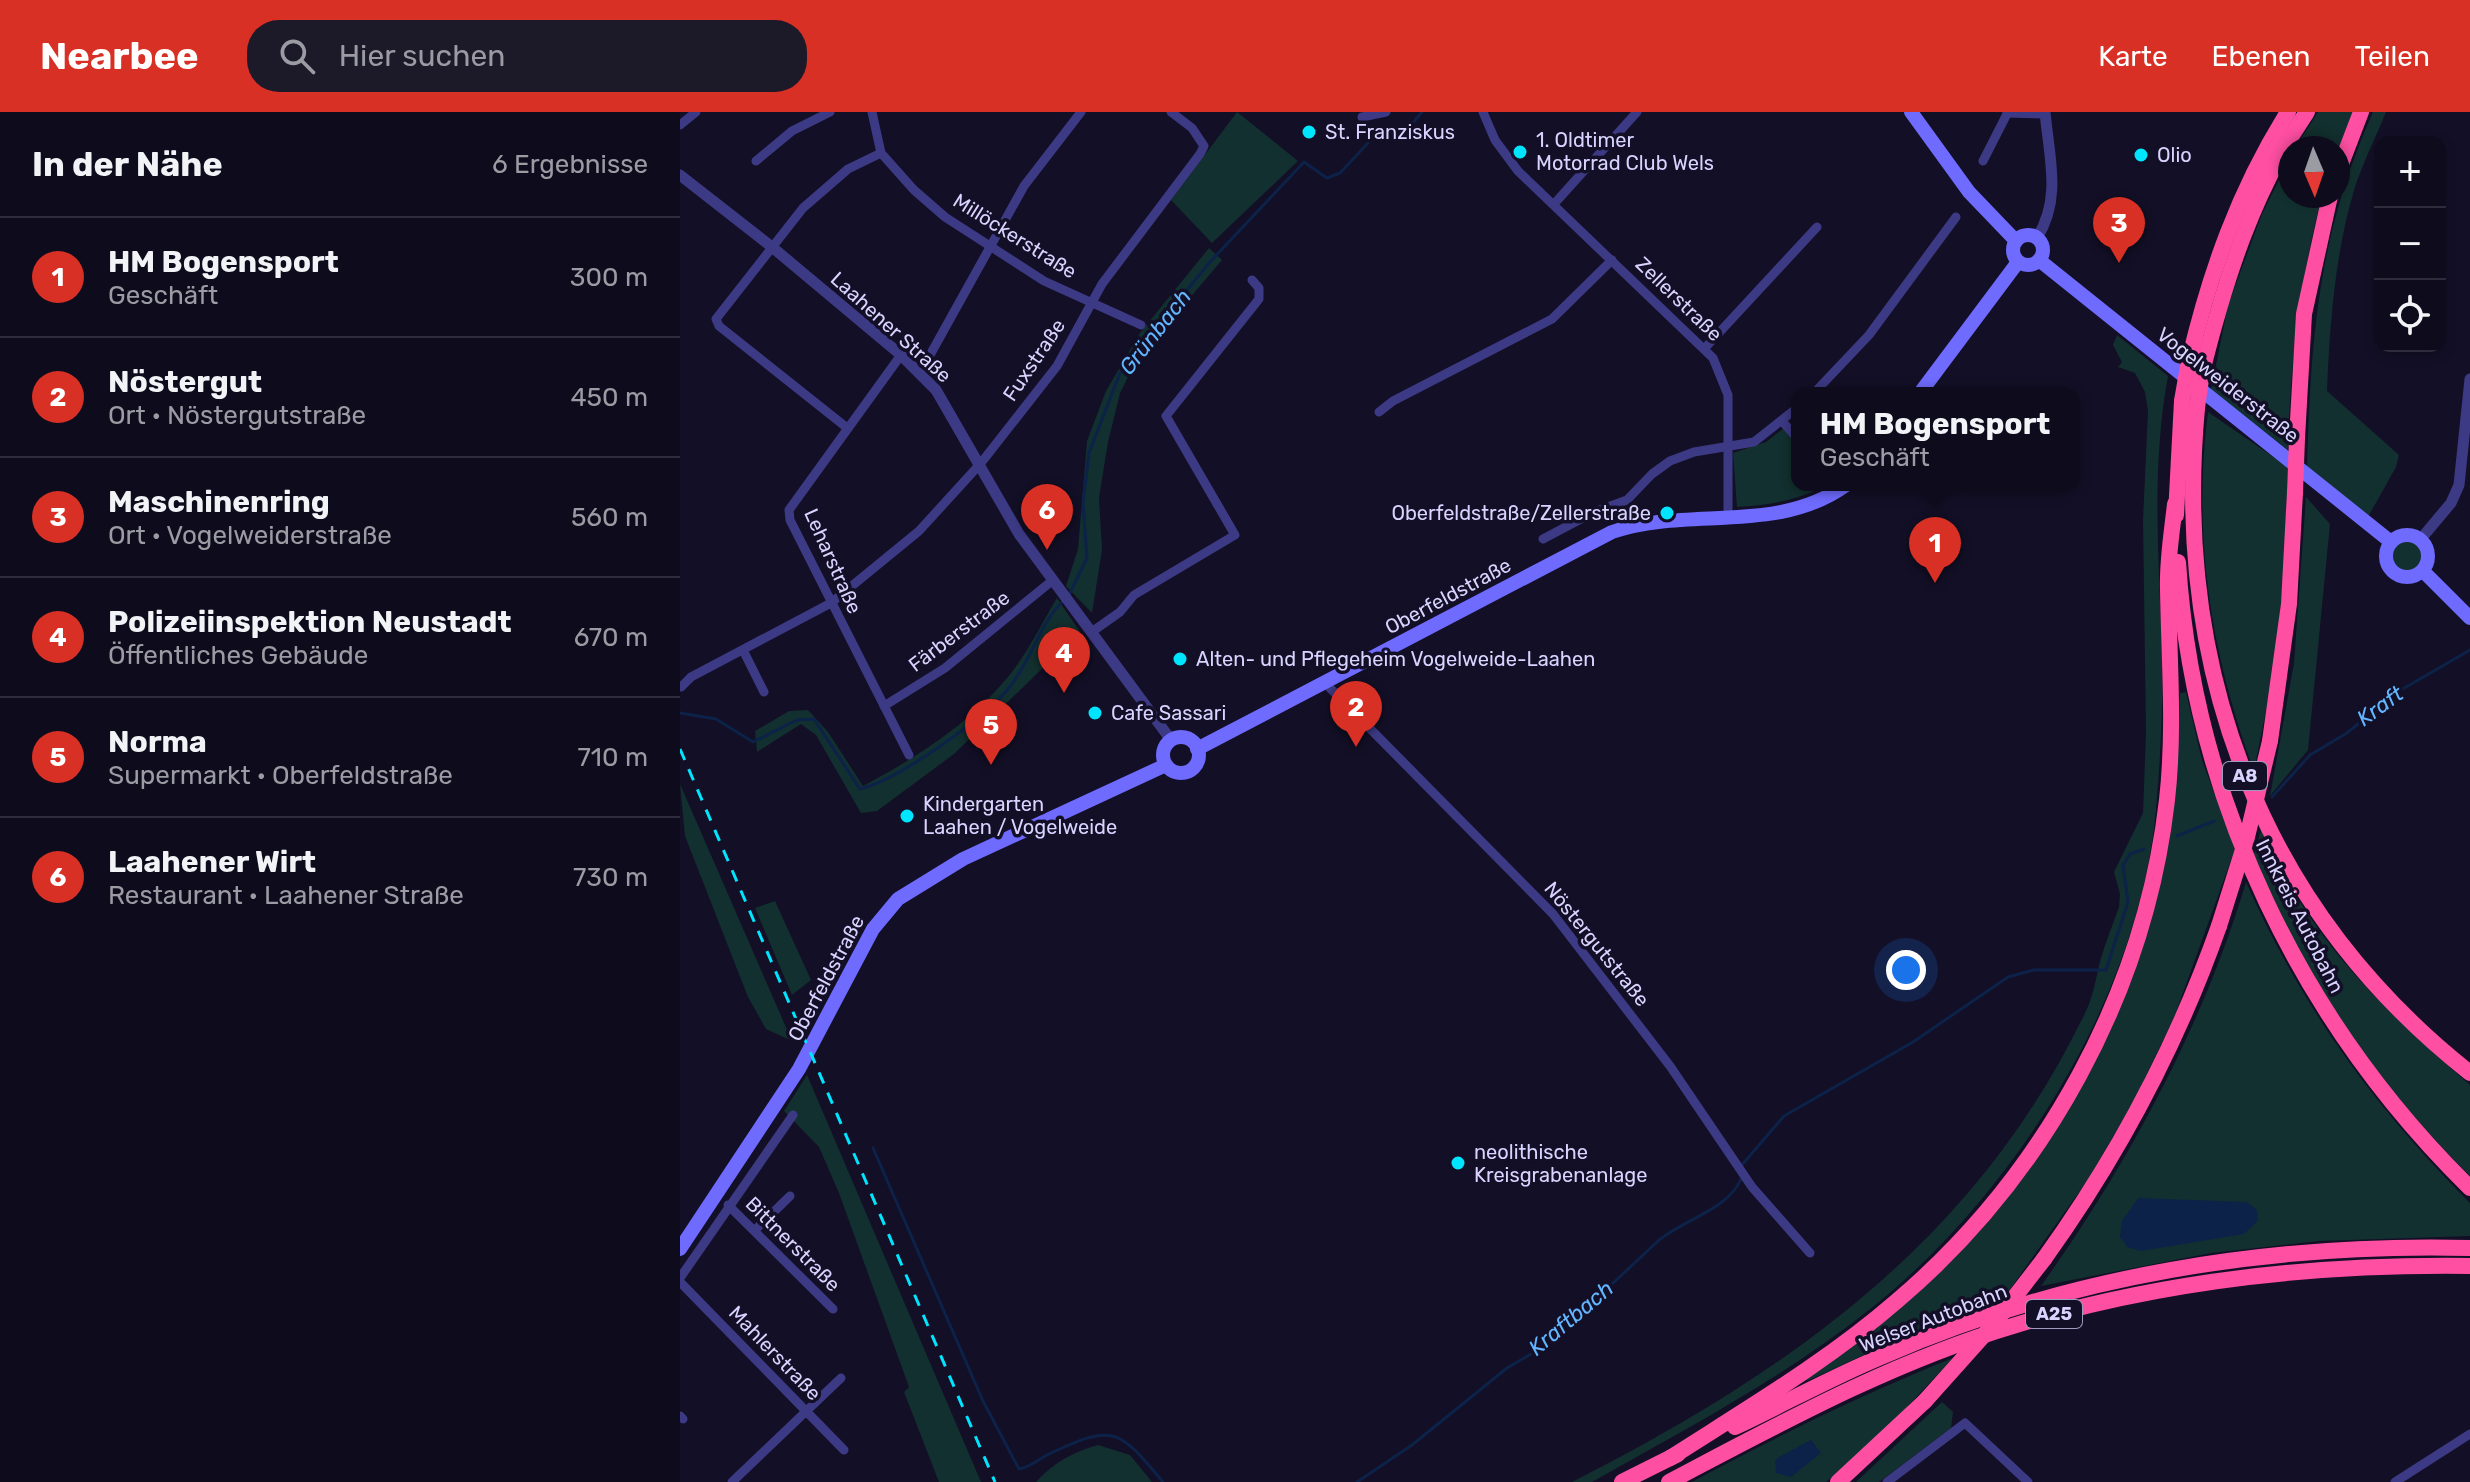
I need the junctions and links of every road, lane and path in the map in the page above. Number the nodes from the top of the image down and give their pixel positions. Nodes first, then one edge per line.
1 (696, 112) edge
2 (830, 112) edge
3 (872, 112) edge
4 (1081, 112) edge
5 (1171, 112) edge
6 (1386, 112) edge
7 (1483, 112) edge
8 (1637, 112) edge
9 (1911, 112) edge
10 (2288, 112) edge
11 (2307, 112) edge
12 (2361, 112) edge
13 (2007, 113) edge
14 (2045, 113) edge
15 (1362, 117) dead end
16 (680, 125) edge
17 (2350, 141) edge
18 (881, 153) junction
19 (756, 161) dead end
20 (1983, 161) dead end
21 (680, 175) edge
22 (1554, 204) junction
23 (2327, 208) edge
24 (1956, 217) dead end
25 (1817, 227) dead end
26 (2037, 238) junction
27 (2016, 241) junction
28 (988, 246) junction
29 (772, 247) junction
30 (1612, 260) junction
31 (2039, 260) junction
32 (2018, 262) junction
33 (1252, 280) dead end
34 (1093, 302) junction
35 (1141, 325) dead end
36 (1704, 349) junction
37 (901, 355) junction
38 (2196, 366) junction
39 (920, 373) junction
40 (2470, 379) edge
41 (1820, 387) edge
42 (1924, 387) edge
43 (2190, 404) junction
44 (1379, 412) dead end
45 (1791, 413) edge
46 (1782, 421) junction
47 (846, 427) junction
48 (1791, 431) edge
49 (1728, 447) junction
50 (981, 463) junction
51 (1835, 491) edge
52 (2175, 504) junction
53 (1728, 518) junction
54 (1543, 539) dead end
55 (2420, 540) junction
56 (2391, 542) junction
57 (2423, 571) junction
58 (1053, 580) junction
59 (831, 603) junction
60 (2470, 618) edge
61 (1093, 631) junction
62 (743, 650) junction
63 (1325, 683) junction
64 (681, 687) edge
65 (764, 692) dead end
66 (884, 706) junction
67 (1171, 740) junction
68 (1197, 749) junction
69 (909, 755) dead end
70 (1166, 765) junction
71 (2470, 1073) edge
72 (793, 1115) dead end
73 (2470, 1188) edge
74 (790, 1196) dead end
75 (728, 1205) junction
76 (755, 1230) junction
77 (2470, 1248) edge
78 (680, 1249) edge
79 (1810, 1253) dead end
80 (2470, 1266) edge
81 (680, 1280) edge
82 (833, 1309) dead end
83 (841, 1378) dead end
84 (807, 1411) junction
85 (2470, 1434) edge
86 (844, 1450) dead end
87 (1670, 1458) junction
88 (732, 1482) edge
89 (1622, 1482) edge
90 (1669, 1482) edge
91 (1838, 1482) edge
92 (1887, 1482) edge
93 (2028, 1482) edge
94 (2395, 1482) edge

1 - 16 street
2 - 19 street
3 - 18 street, Millöckerstraße
4 - 28 street
5 - 34 street, Fuxstraße
6 - 15 street
7 - 22 street, Zellerstraße
8 - 22 street
9 - 27 main road
10 - 38 highway, Innkreis Autobahn / A8
11 - 38 highway, Innkreis Autobahn / A8
12 - 17 highway
13 - 14 street
13 - 20 street
14 - 26 street
18 - 28 street, Millöckerstraße
18 - 29 street
21 - 29 street, Laahener Straße
22 - 30 street, Zellerstraße
23 - 91 highway, bridge
24 - 41 street
25 - 36 street
26 - 27 main road
26 - 31 main road
27 - 32 main road
28 - 34 street, Millöckerstraße
28 - 39 street
29 - 37 street, Laahener Straße
29 - 47 street
30 - 36 street, Zellerstraße
30 - 44 street
31 - 32 main road
31 - 56 main road, Vogelweiderstraße
32 - 42 main road
33 - 61 street
34 - 35 street, Millöckerstraße
34 - 50 street, Fuxstraße
36 - 49 street, Zellerstraße
37 - 39 street, Laahener Straße
37 - 47 street, Leharstraße
38 - 43 highway, Innkreis Autobahn / A8, bridge
39 - 50 street, Laahener Straße
40 - 55 street
43 - 52 highway, Innkreis Autobahn / A8
43 - 71 highway, Innkreis Autobahn / A8
45 - 46 street
46 - 48 street
46 - 49 street
47 - 59 street, Leharstraße
49 - 53 street
49 - 54 street
50 - 58 street, Laahener Straße
50 - 59 street, Fuxstraße
51 - 53 main road, Oberfeldstraße
52 - 73 highway, Innkreis Autobahn / A8
52 - 87 highway
53 - 63 main road, Oberfeldstraße
55 - 56 main road
55 - 57 main road
56 - 57 main road
57 - 60 main road
58 - 61 street, Laahener Straße
58 - 66 street, Färberstraße
59 - 62 street, Fuxstraße
59 - 66 street, Leharstraße
61 - 67 street, Laahener Straße
62 - 64 street, Fuxstraße
62 - 65 street
63 - 68 main road, Oberfeldstraße
63 - 79 street, Nöstergutstraße
66 - 69 street, Leharstraße
67 - 68 main road
67 - 70 main road
68 - 70 main road, Oberfeldstraße
70 - 78 main road, Oberfeldstraße
72 - 75 street
74 - 76 street
75 - 76 street, Bittnerstraße
75 - 81 street
76 - 82 street, Bittnerstraße
77 - 87 highway, Welser Autobahn / A25
80 - 90 highway, Welser Autobahn / A25
81 - 84 street, Mahlerstraße
83 - 84 street
84 - 86 street, Mahlerstraße
84 - 88 street
85 - 94 street
87 - 89 highway, Welser Autobahn / A25
92 - 93 street

